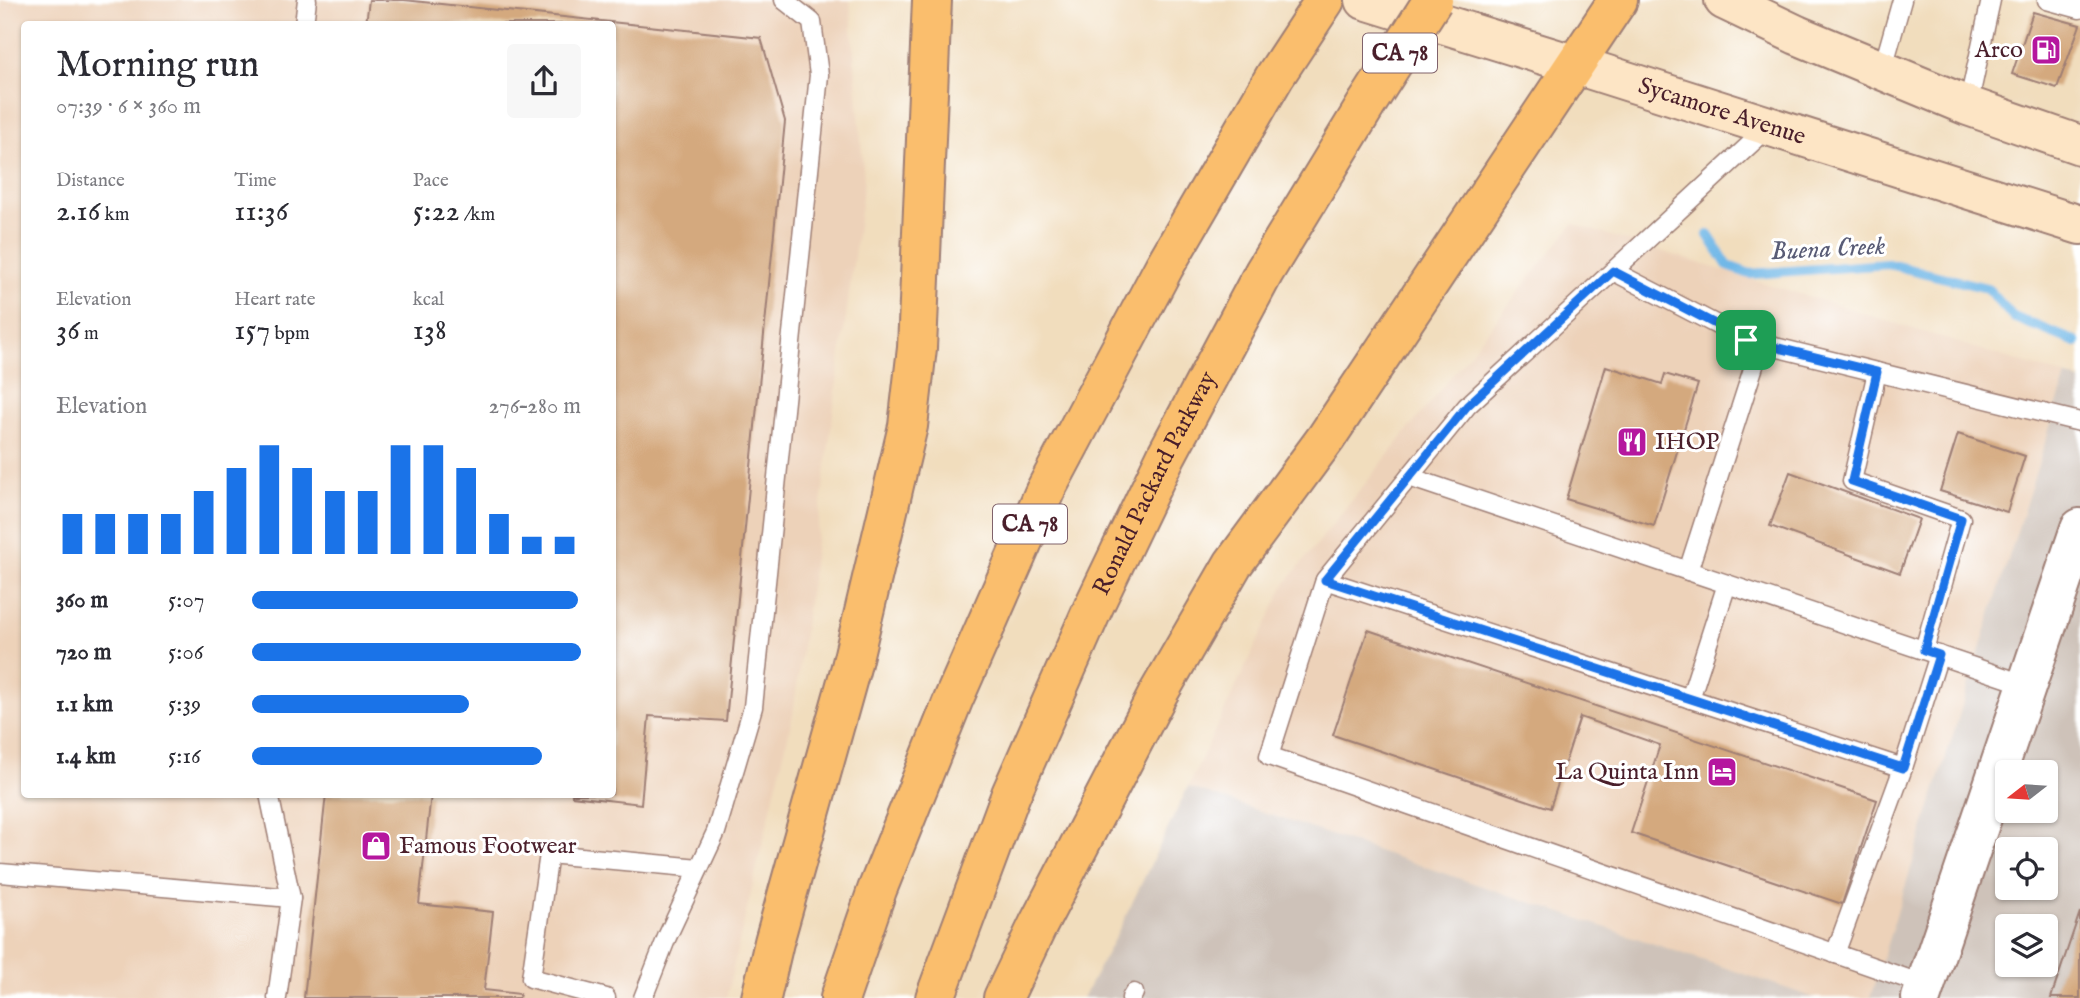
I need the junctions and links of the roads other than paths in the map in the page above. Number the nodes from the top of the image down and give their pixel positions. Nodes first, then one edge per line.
1 (307, 0) edge
2 (784, 0) edge
3 (932, 0) edge
4 (1325, 0) edge
5 (1364, 0) edge
6 (1433, 0) edge
7 (1618, 0) edge
8 (1724, 0) edge
9 (1902, 0) edge
10 (1991, 0) edge
11 (2047, 0) edge
12 (2080, 9) edge
13 (304, 21) edge
14 (1576, 65) junction
15 (1882, 71) junction
16 (1968, 106) junction
17 (1770, 126) junction
18 (2080, 144) edge
19 (2080, 225) edge
20 (1613, 271) junction
21 (1761, 344) junction
22 (1877, 372) junction
23 (2080, 422) edge
24 (1409, 477) junction
25 (2080, 528) edge
26 (1688, 571) junction
27 (1325, 580) junction
28 (1727, 584) junction
29 (1931, 653) junction
30 (2027, 685) junction
31 (1689, 699) junction
32 (1903, 768) junction
33 (270, 798) edge
34 (699, 868) junction
35 (0, 873) edge
36 (290, 898) junction
37 (1835, 954) junction
38 (1923, 991) edge
39 (278, 998) edge
40 (606, 998) edge
41 (643, 998) edge
42 (761, 998) edge
43 (840, 998) edge
44 (935, 998) edge
45 (1003, 998) edge

1 - 13 lane
2 - 34 lane
3 - 42 highway
4 - 43 highway, CA 78
5 - 14 main road, Sycamore Avenue
6 - 44 highway, Ronald Packard Parkway / CA 78, bridge
7 - 14 highway
8 - 15 main road
9 - 15 lane
10 - 16 lane
11 - 12 lane
14 - 17 main road, Sycamore Avenue
14 - 45 highway
15 - 16 main road
16 - 18 main road
17 - 19 main road, Sycamore Avenue
17 - 20 lane
20 - 21 lane
20 - 24 lane
21 - 22 lane
21 - 26 lane
22 - 23 lane
22 - 29 lane
24 - 26 lane
24 - 27 lane
25 - 30 street
26 - 28 lane
27 - 31 lane
27 - 37 lane
28 - 29 lane
28 - 31 lane
29 - 30 lane
29 - 32 lane
30 - 38 street
31 - 32 lane
32 - 37 lane
33 - 36 lane
34 - 40 lane
34 - 41 lane
35 - 36 lane
36 - 39 lane
37 - 38 lane

